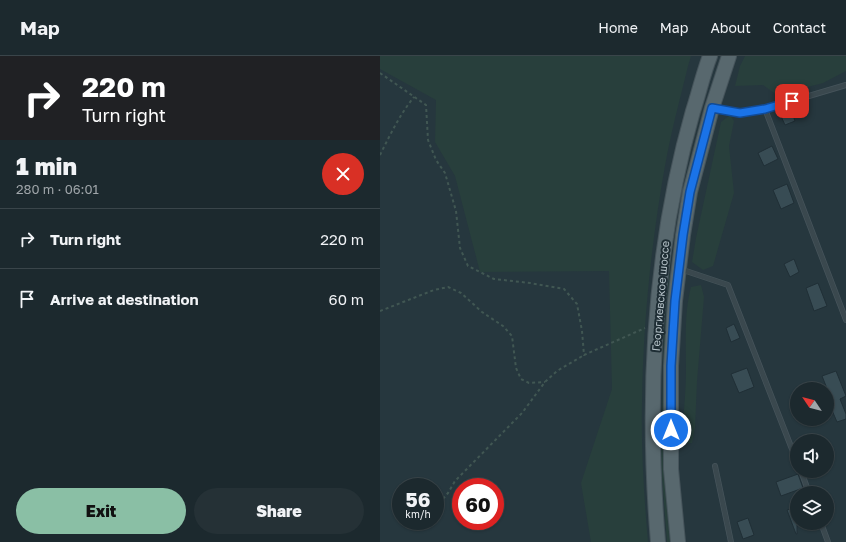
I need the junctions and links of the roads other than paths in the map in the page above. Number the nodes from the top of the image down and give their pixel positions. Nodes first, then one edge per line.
1 (710, 56) edge
2 (729, 56) edge
3 (846, 85) edge
4 (712, 108) junction
5 (765, 109) junction
6 (679, 268) junction
7 (846, 320) edge
8 (790, 444) edge
9 (715, 466) dead end
10 (824, 530) edge
11 (658, 542) edge
12 (678, 542) edge
13 (731, 542) edge
14 (828, 542) edge

1 - 11 main road, Георгиевское шоссе
2 - 4 main road, Георгиевское шоссе
3 - 5 lane
4 - 5 lane
4 - 6 main road, Георгиевское шоссе
5 - 7 lane
6 - 8 lane
6 - 12 main road, Георгиевское шоссе
9 - 13 lane
10 - 14 lane

